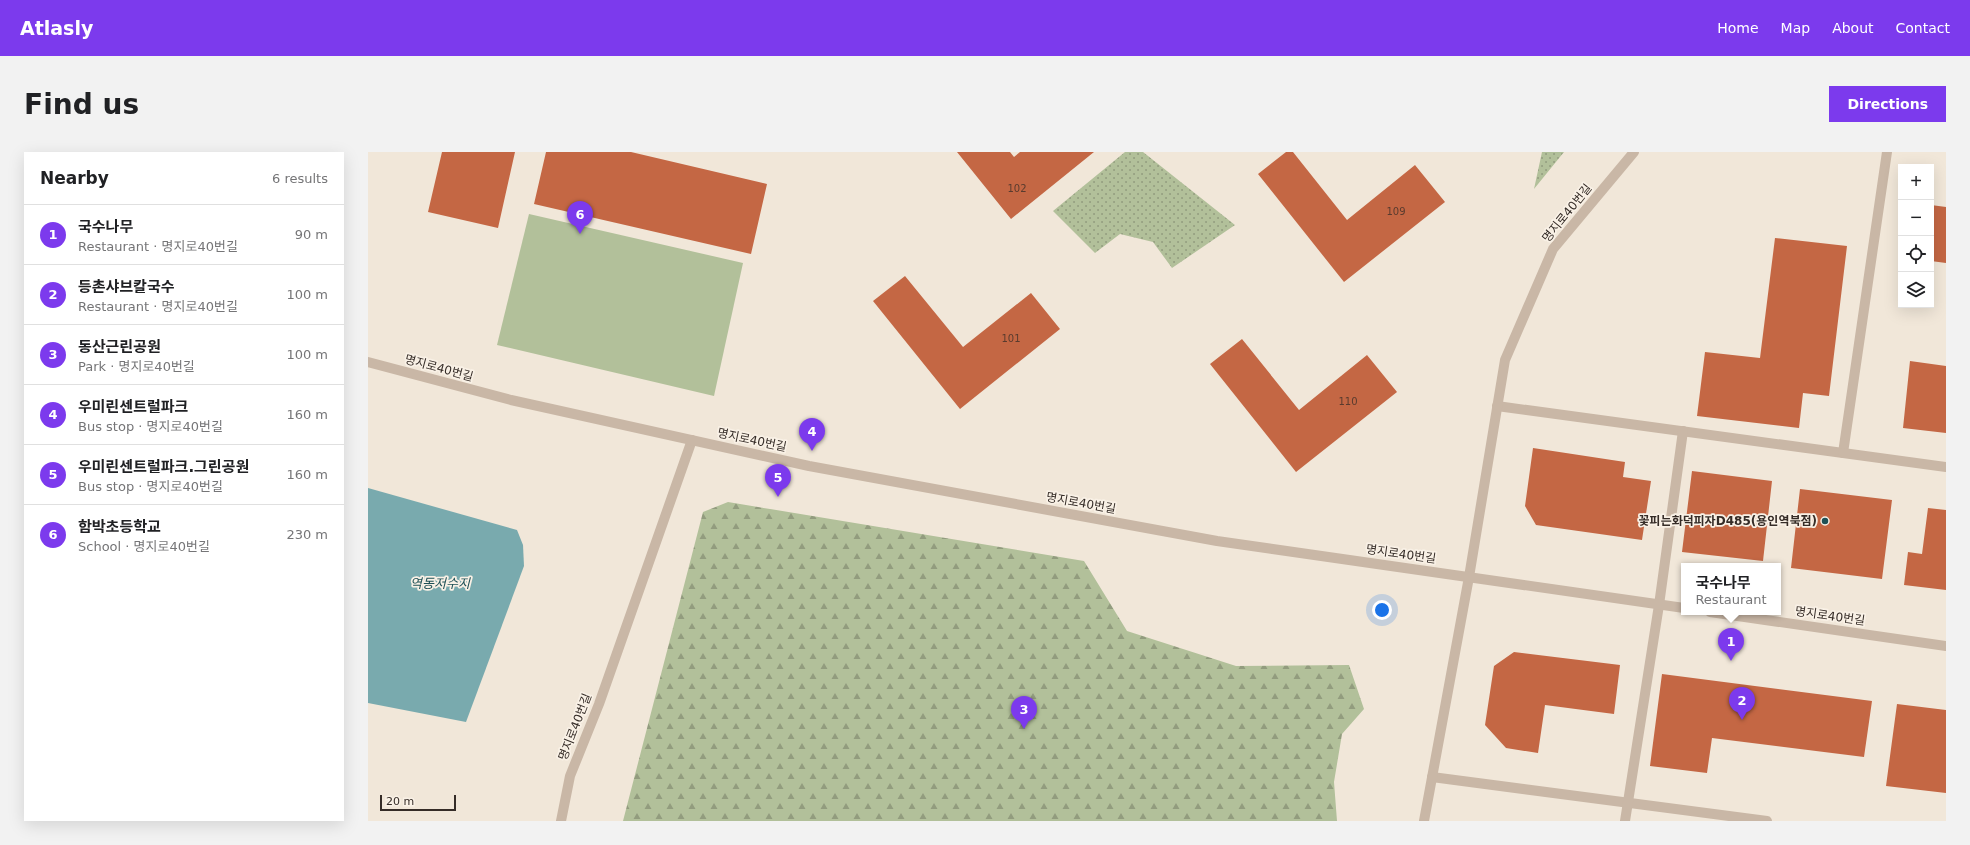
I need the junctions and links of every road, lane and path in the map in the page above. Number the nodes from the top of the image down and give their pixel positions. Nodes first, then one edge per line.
1 (1634, 152) edge
2 (1887, 152) edge
3 (368, 362) edge
4 (1497, 406) junction
5 (1683, 431) junction
6 (692, 440) junction
7 (1843, 453) junction
8 (1946, 467) edge
9 (1469, 577) junction
10 (1659, 605) junction
11 (1681, 608) edge
12 (1731, 615) edge
13 (1946, 646) edge
14 (1432, 777) junction
15 (1628, 803) junction
16 (561, 821) edge
17 (1424, 821) edge
18 (1625, 821) edge
19 (1767, 821) edge

1 - 4 street, 명지로40번길
2 - 7 street
3 - 6 street, 명지로40번길
4 - 5 street
4 - 9 street, 명지로40번길
5 - 7 street
5 - 10 street
6 - 9 street, 명지로40번길
6 - 16 street, 명지로40번길
7 - 8 street
9 - 10 street, 명지로40번길
9 - 14 street, 명지로40번길
10 - 11 street, 명지로40번길
10 - 15 street
12 - 13 street, 명지로40번길
14 - 15 street
14 - 17 street, 명지로40번길
15 - 18 street
15 - 19 street

